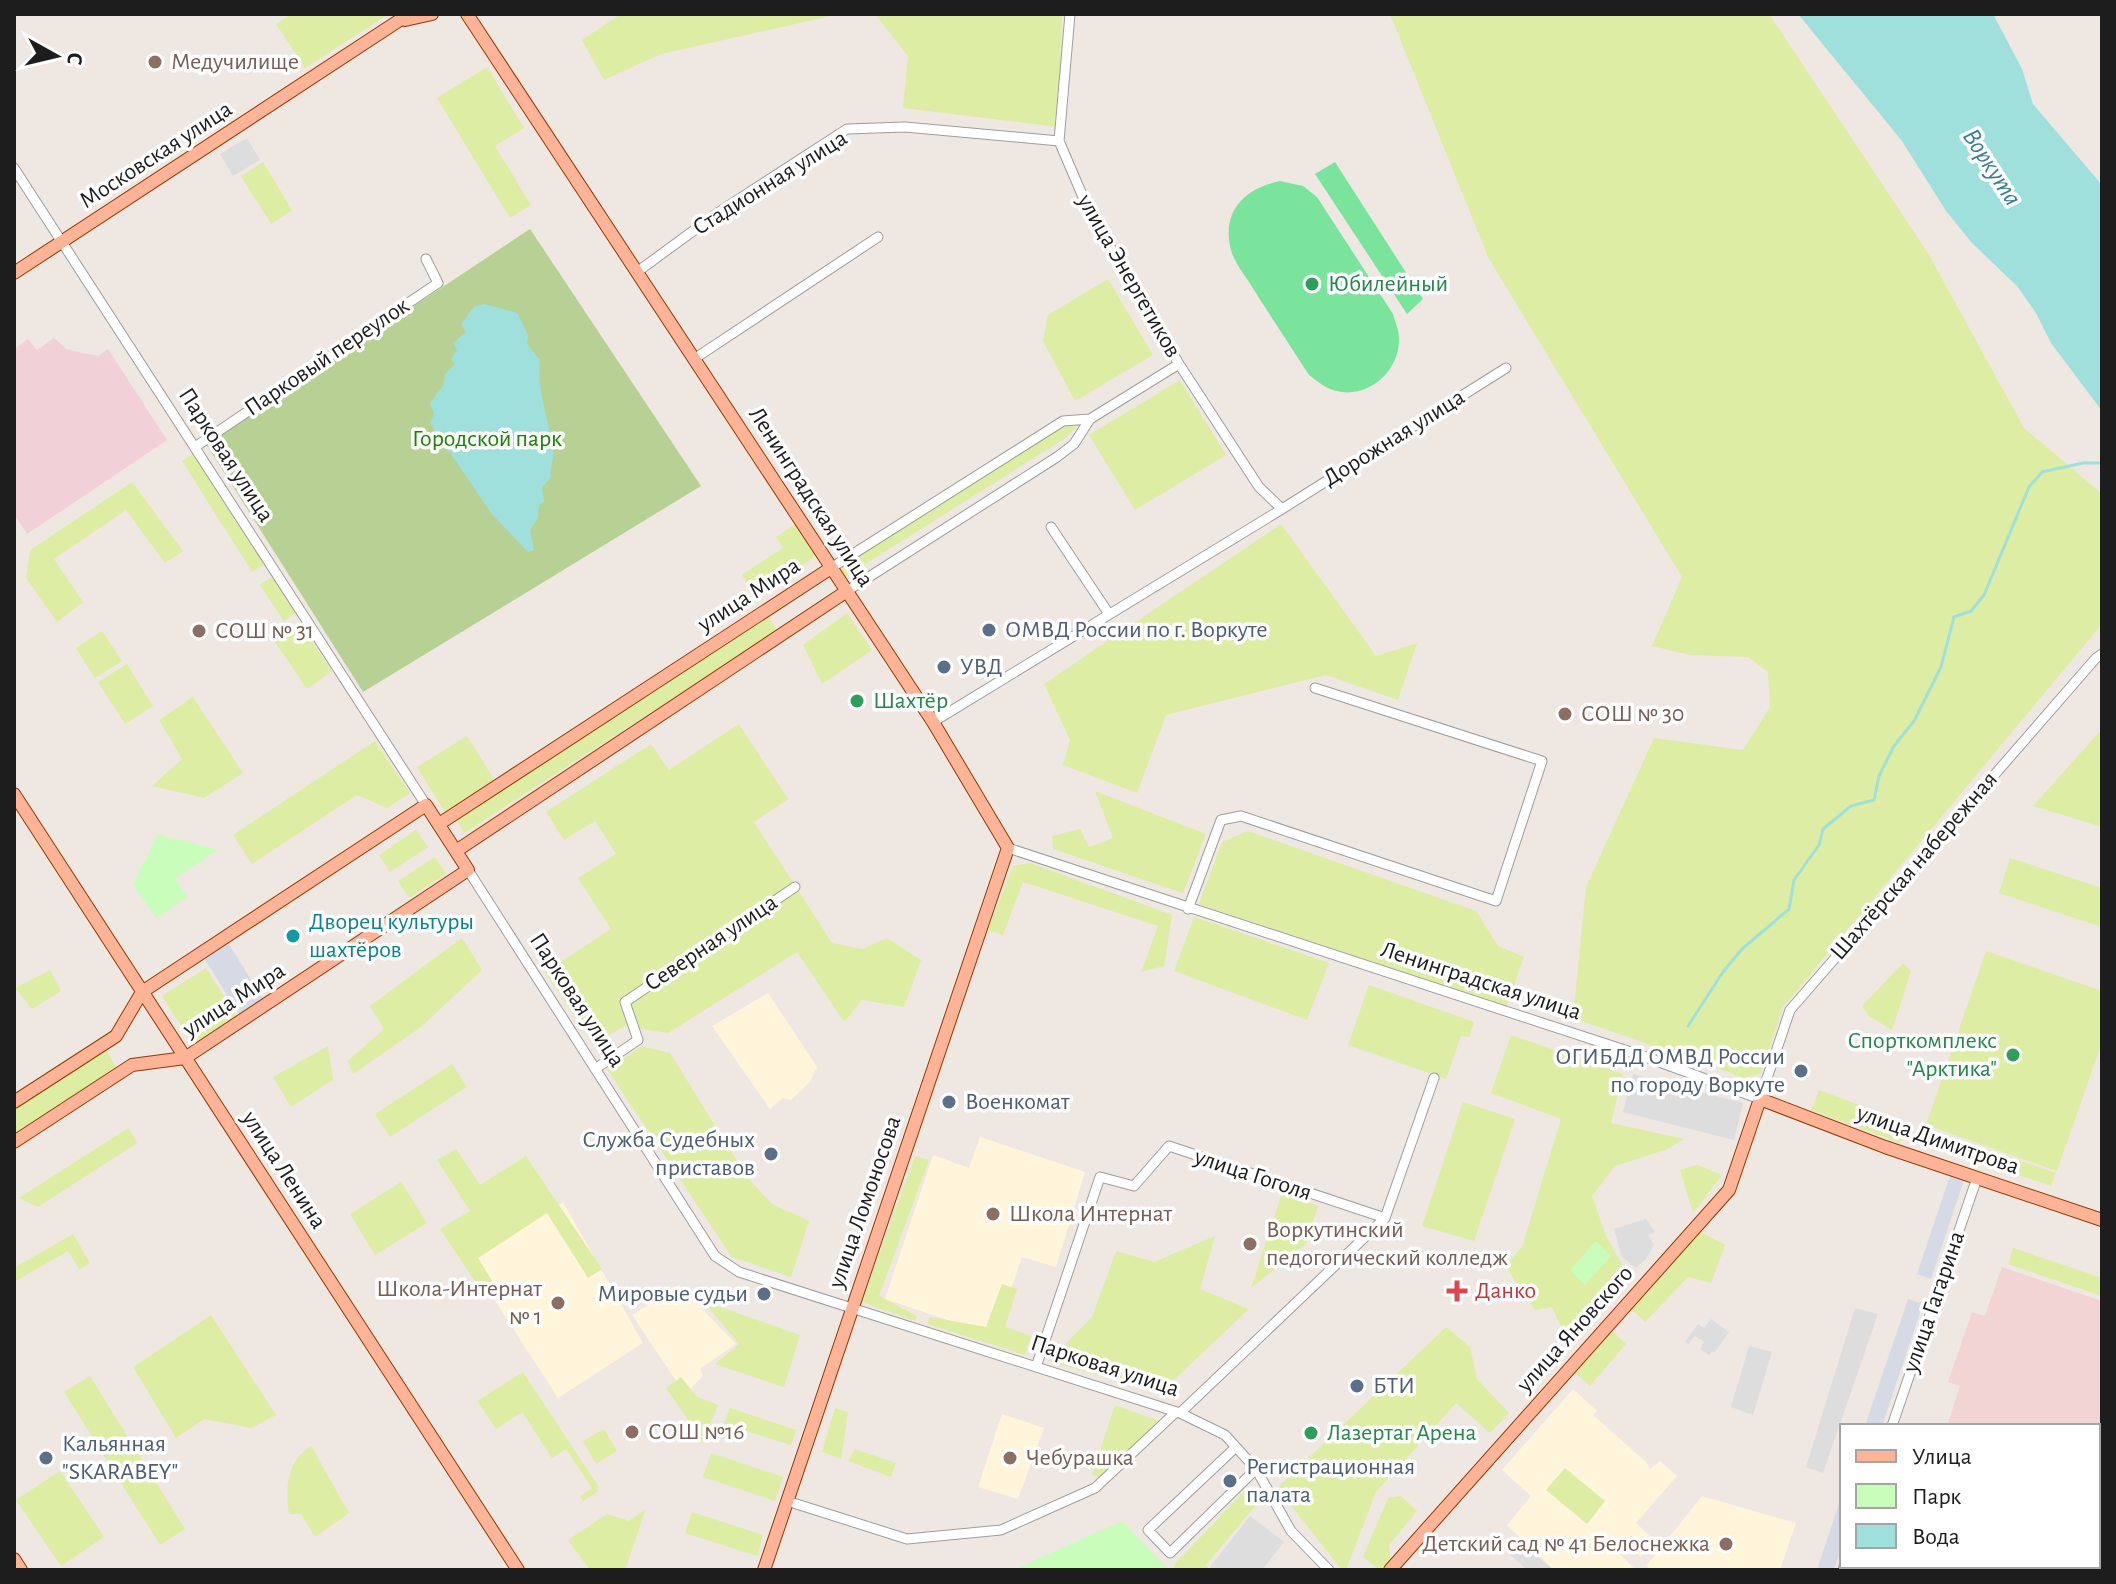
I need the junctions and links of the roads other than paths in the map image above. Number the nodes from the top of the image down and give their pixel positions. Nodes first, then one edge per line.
1 (432, 14) edge
2 (467, 14) edge
3 (1070, 14) edge
4 (403, 16) edge
5 (1059, 141) junction
6 (14, 168) edge
7 (878, 237) dead end
8 (63, 243) junction
9 (426, 259) dead end
10 (637, 272) junction
11 (14, 273) edge
12 (694, 359) junction
13 (1179, 364) junction
14 (1506, 368) dead end
15 (1090, 419) junction
16 (195, 447) junction
17 (1282, 509) junction
18 (1051, 527) dead end
19 (831, 568) junction
20 (847, 591) junction
21 (1109, 614) junction
22 (2102, 654) edge
23 (1315, 688) dead end
24 (933, 722) junction
25 (14, 794) edge
26 (426, 805) junction
27 (439, 824) junction
28 (1008, 848) junction
29 (456, 851) junction
30 (468, 870) junction
31 (795, 887) dead end
32 (1188, 909) junction
33 (142, 992) junction
34 (185, 1058) junction
35 (595, 1069) junction
36 (1434, 1078) dead end
37 (1760, 1099) junction
38 (14, 1102) edge
39 (14, 1142) edge
40 (1977, 1178) junction
41 (1385, 1218) junction
42 (2102, 1220) edge
43 (853, 1308) junction
44 (1036, 1367) junction
45 (1178, 1413) junction
46 (1893, 1424) edge
47 (1236, 1447) junction
48 (1256, 1469) junction
49 (787, 1501) junction
50 (14, 1559) edge
51 (21, 1570) edge
52 (518, 1570) edge
53 (764, 1570) edge
54 (1329, 1570) edge
55 (1390, 1570) edge

1 - 4 main road, Московская улица
2 - 10 main road, Ленинградская улица
3 - 5 street, улица Энергетиков
4 - 8 main road, Московская улица
5 - 10 street, Стадионная улица
5 - 13 street, улица Энергетиков
6 - 8 street, Парковая улица
7 - 12 street
8 - 11 main road, Московская улица
8 - 16 street, Парковая улица
9 - 16 street, Парковый переулок
10 - 12 main road, Ленинградская улица
12 - 19 main road, Ленинградская улица
13 - 15 street, улица Мира
13 - 17 street, улица Энергетиков
14 - 17 street, Дорожная улица
15 - 19 street, улица Мира
15 - 20 street, улица Мира
16 - 26 street, Парковая улица
17 - 21 street, Дорожная улица
18 - 21 street
19 - 20 main road, Ленинградская улица
19 - 27 main road, улица Мира
20 - 24 main road, Ленинградская улица
20 - 29 main road, улица Мира
21 - 24 street, Дорожная улица
22 - 37 street, Шахтёрская набережная
23 - 32 street
24 - 28 main road, Ленинградская улица
25 - 33 main road, улица Ленина
26 - 27 main road, Парковая улица
26 - 33 main road
27 - 29 main road, Парковая улица
28 - 32 street, Ленинградская улица
28 - 43 main road, улица Ломоносова
29 - 30 main road, Парковая улица
30 - 34 main road, улица Мира
30 - 35 street, Парковая улица
31 - 35 street, Северная улица
32 - 37 street, Ленинградская улица
33 - 34 main road, улица Ленина
33 - 38 main road
34 - 39 main road, улица Мира
34 - 52 main road, улица Ленина
35 - 43 street, Парковая улица
36 - 41 street
37 - 40 main road, улица Димитрова
37 - 55 main road, улица Яновского
40 - 42 main road, улица Димитрова
40 - 46 street, улица Гагарина
41 - 44 street, улица Гоголя
41 - 45 street
43 - 44 street, Парковая улица
43 - 49 main road, улица Ломоносова
44 - 45 street, Парковая улица
45 - 47 street, Парковая улица
45 - 49 street
47 - 48 street, Парковая улица
47 - 48 street
48 - 54 street, Парковая улица
49 - 53 main road, улица Ломоносова
50 - 51 main road

